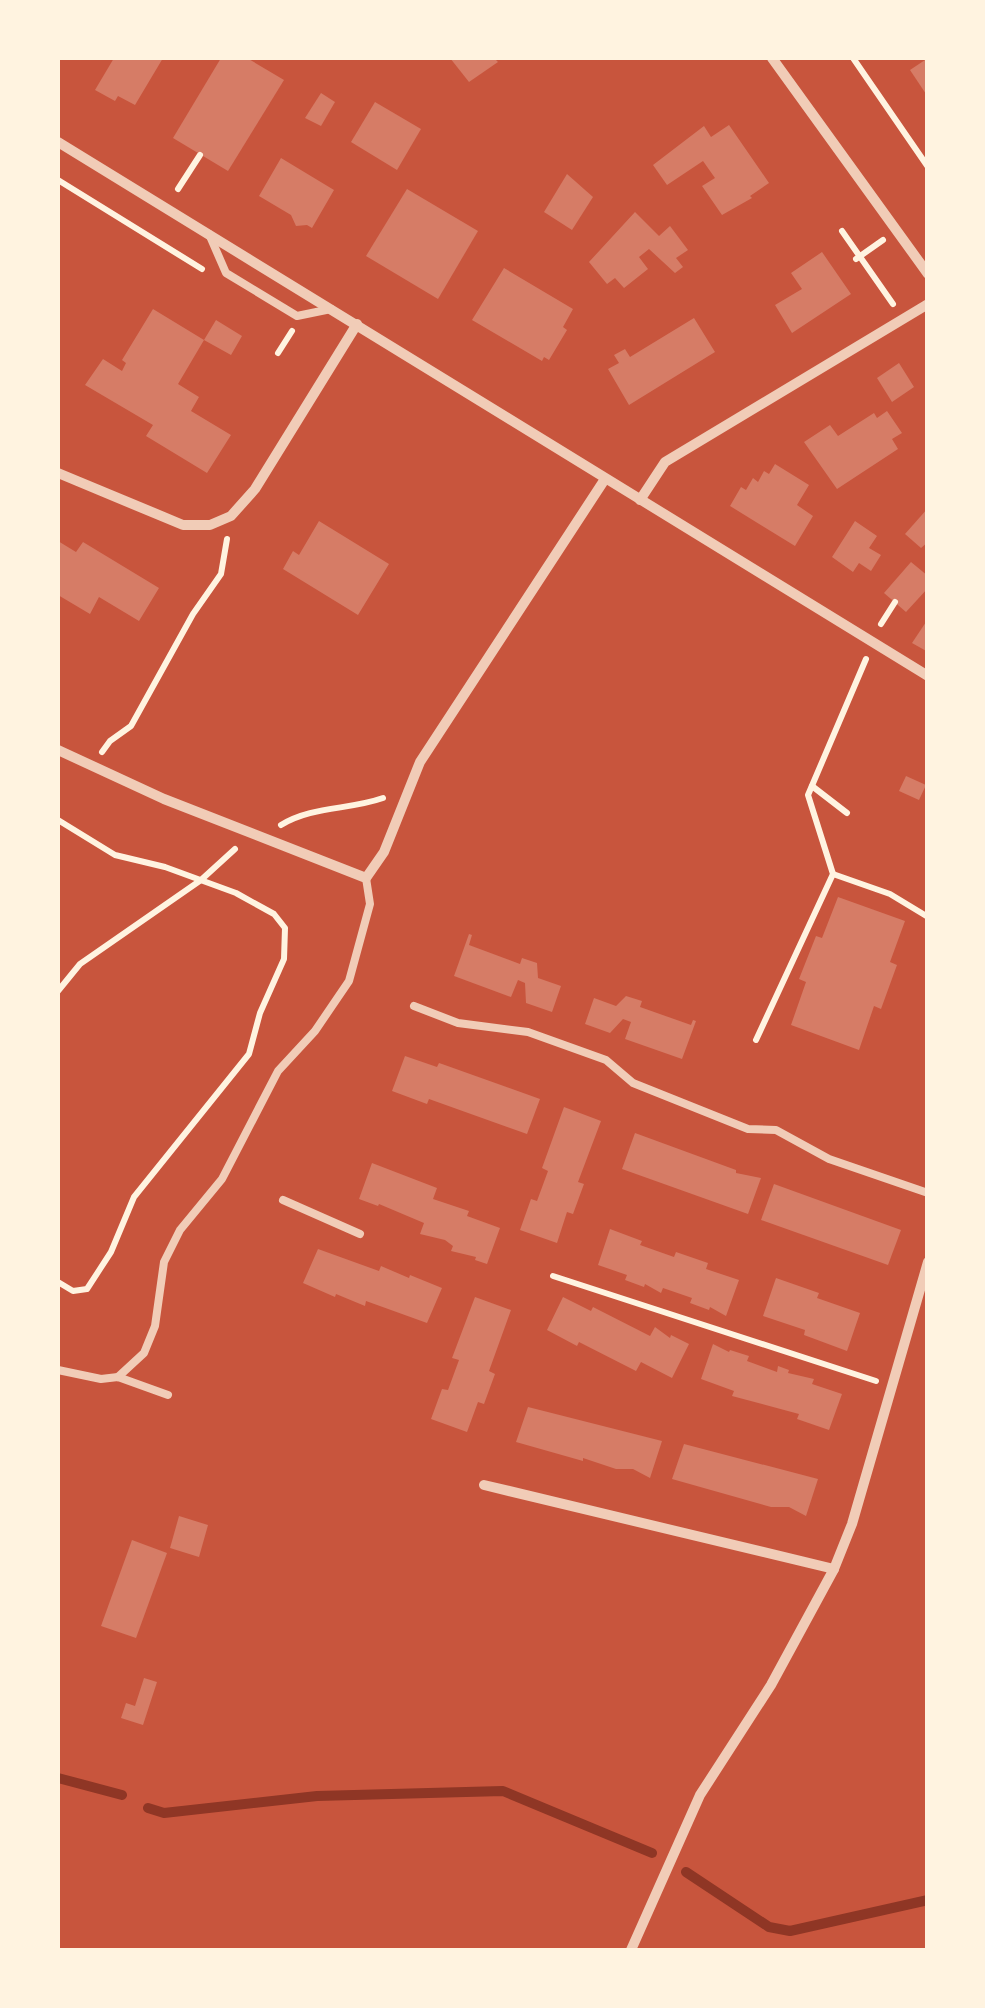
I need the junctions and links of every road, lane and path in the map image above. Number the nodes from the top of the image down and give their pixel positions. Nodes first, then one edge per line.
1 (772, 58) edge
2 (853, 58) edge
3 (58, 142) edge
4 (200, 155) dead end
5 (928, 167) edge
6 (58, 180) edge
7 (178, 189) dead end
8 (842, 231) dead end
9 (896, 231) junction
10 (209, 234) junction
11 (858, 258) junction
12 (210, 273) dead end
13 (928, 274) edge
14 (892, 304) dead end
15 (928, 304) edge
16 (331, 309) junction
17 (357, 324) junction
18 (292, 330) dead end
19 (278, 353) dead end
20 (58, 473) edge
21 (605, 478) junction
22 (640, 500) junction
23 (232, 516) junction
24 (895, 602) dead end
25 (878, 629) dead end
26 (864, 662) dead end
27 (928, 676) edge
28 (58, 750) edge
29 (92, 766) junction
30 (812, 786) junction
31 (409, 790) junction
32 (847, 813) dead end
33 (58, 820) edge
34 (262, 837) junction
35 (833, 874) junction
36 (366, 878) junction
37 (200, 880) junction
38 (928, 917) edge
39 (58, 991) edge
40 (414, 1006) dead end
41 (756, 1040) dead end
42 (928, 1193) edge
43 (283, 1200) dead end
44 (360, 1234) dead end
45 (928, 1262) edge
46 (553, 1276) dead end
47 (58, 1282) edge
48 (58, 1370) edge
49 (118, 1376) junction
50 (891, 1386) junction
51 (168, 1395) dead end
52 (484, 1485) dead end
53 (834, 1569) junction
54 (631, 1950) edge

1 - 9 street
2 - 5 path
3 - 10 street
4 - 7 path
6 - 12 path
8 - 11 path
9 - 11 path
9 - 13 street
10 - 16 street
10 - 16 lane
11 - 14 path
15 - 22 street
16 - 17 street
17 - 21 street
17 - 23 street
18 - 19 path
20 - 23 street
21 - 22 street
21 - 31 street
22 - 27 street
23 - 29 path
24 - 25 path
26 - 30 path
28 - 29 street
29 - 34 street
30 - 32 path
30 - 35 path
31 - 34 path
31 - 36 street
33 - 37 path
34 - 36 street
34 - 37 path
35 - 38 path
35 - 41 path
36 - 49 lane
37 - 39 path
37 - 47 path
40 - 42 lane
43 - 44 lane
45 - 50 street
46 - 50 path
48 - 49 lane
49 - 51 lane
50 - 53 street
52 - 53 street
53 - 54 street

